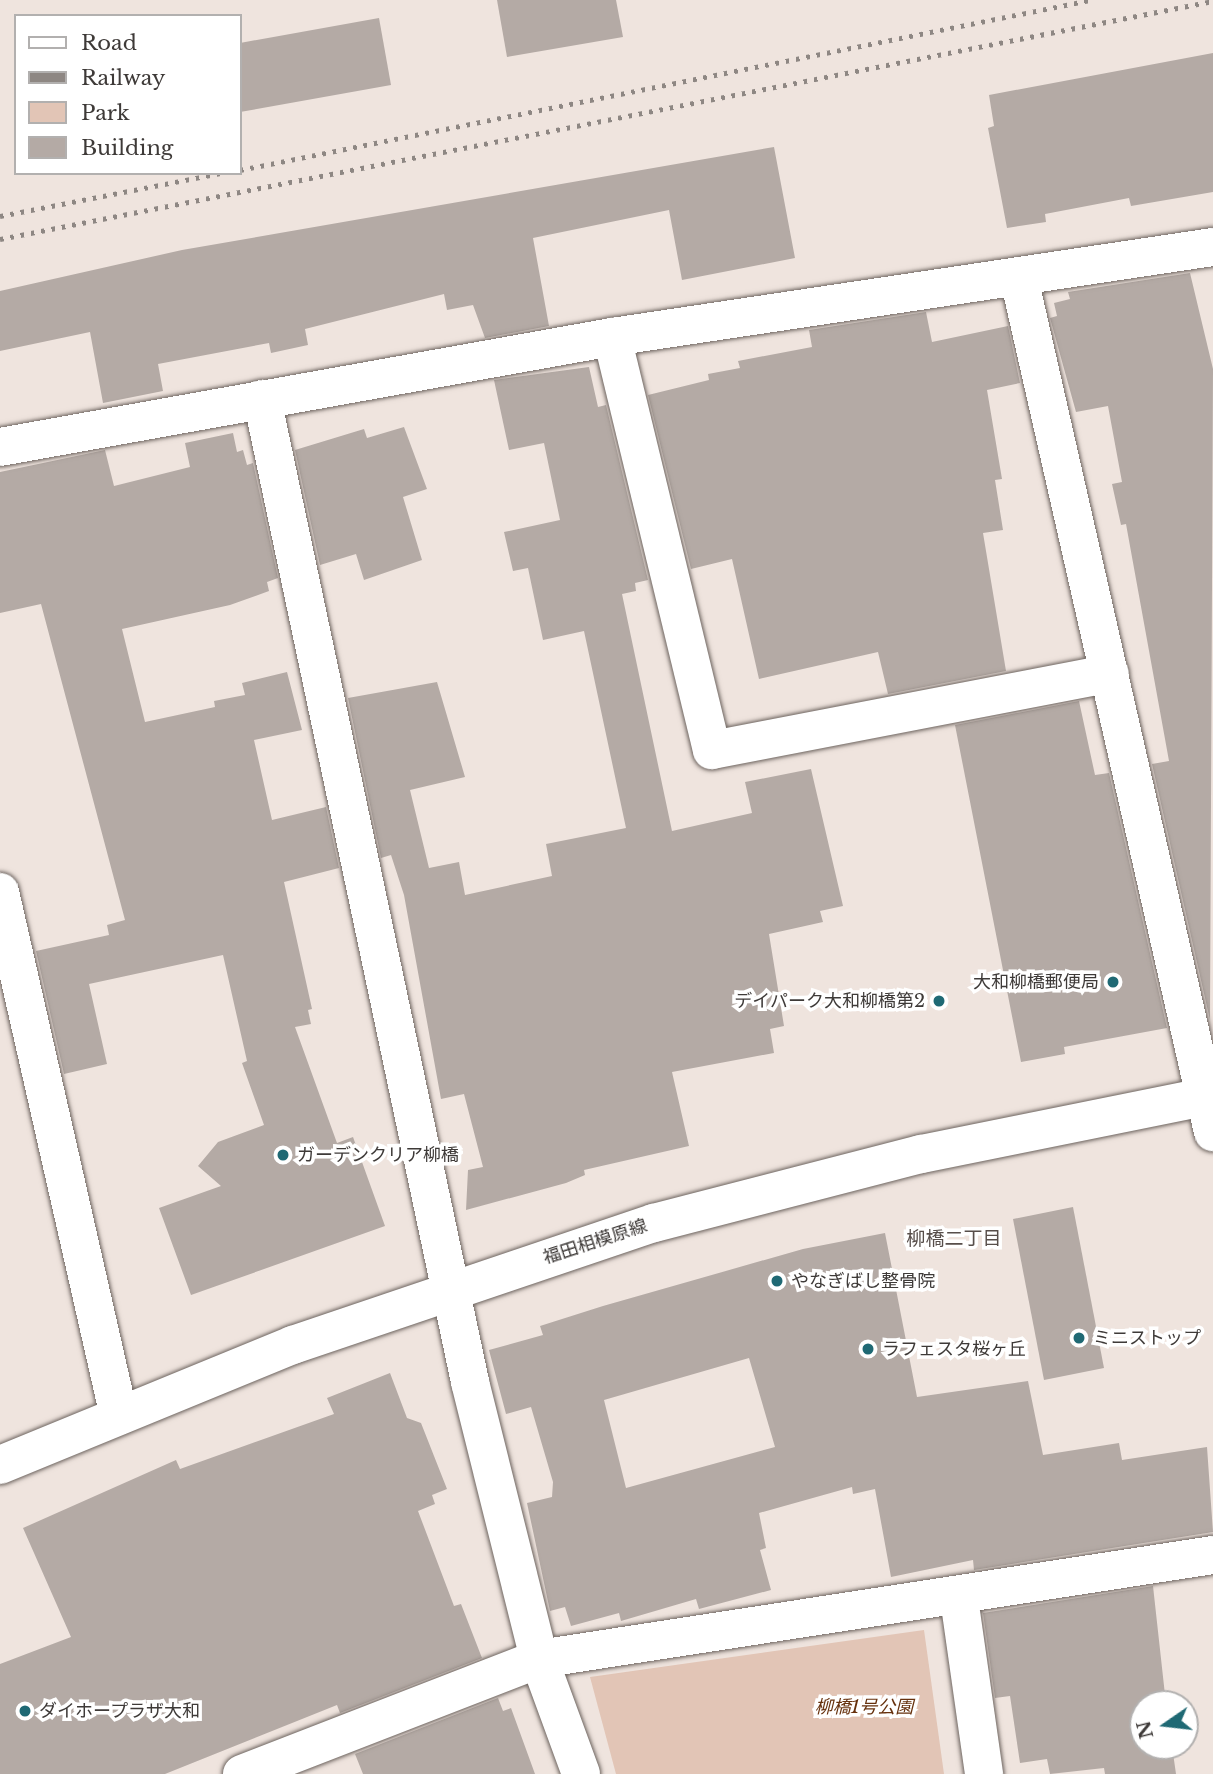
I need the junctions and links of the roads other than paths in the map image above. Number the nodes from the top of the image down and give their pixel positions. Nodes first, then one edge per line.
1 (1213, 247) edge
2 (1019, 278) junction
3 (611, 338) junction
4 (262, 400) junction
5 (0, 447) edge
6 (1110, 673) junction
7 (0, 892) edge
8 (1210, 1108) edge
9 (450, 1289) junction
10 (119, 1416) junction
11 (0, 1465) edge
12 (1213, 1555) edge
13 (959, 1598) junction
14 (539, 1659) junction
15 (242, 1774) edge
16 (581, 1774) edge
17 (984, 1774) edge

1 - 2 street
2 - 3 street
2 - 6 street
3 - 4 street
3 - 6 street
4 - 5 street
4 - 9 street
6 - 8 street
7 - 10 street
8 - 9 street, 福田相模原線
9 - 10 street, 福田相模原線
9 - 14 street
10 - 11 street, 福田相模原線
12 - 13 street
13 - 14 street
13 - 17 street
14 - 15 street
14 - 16 street

